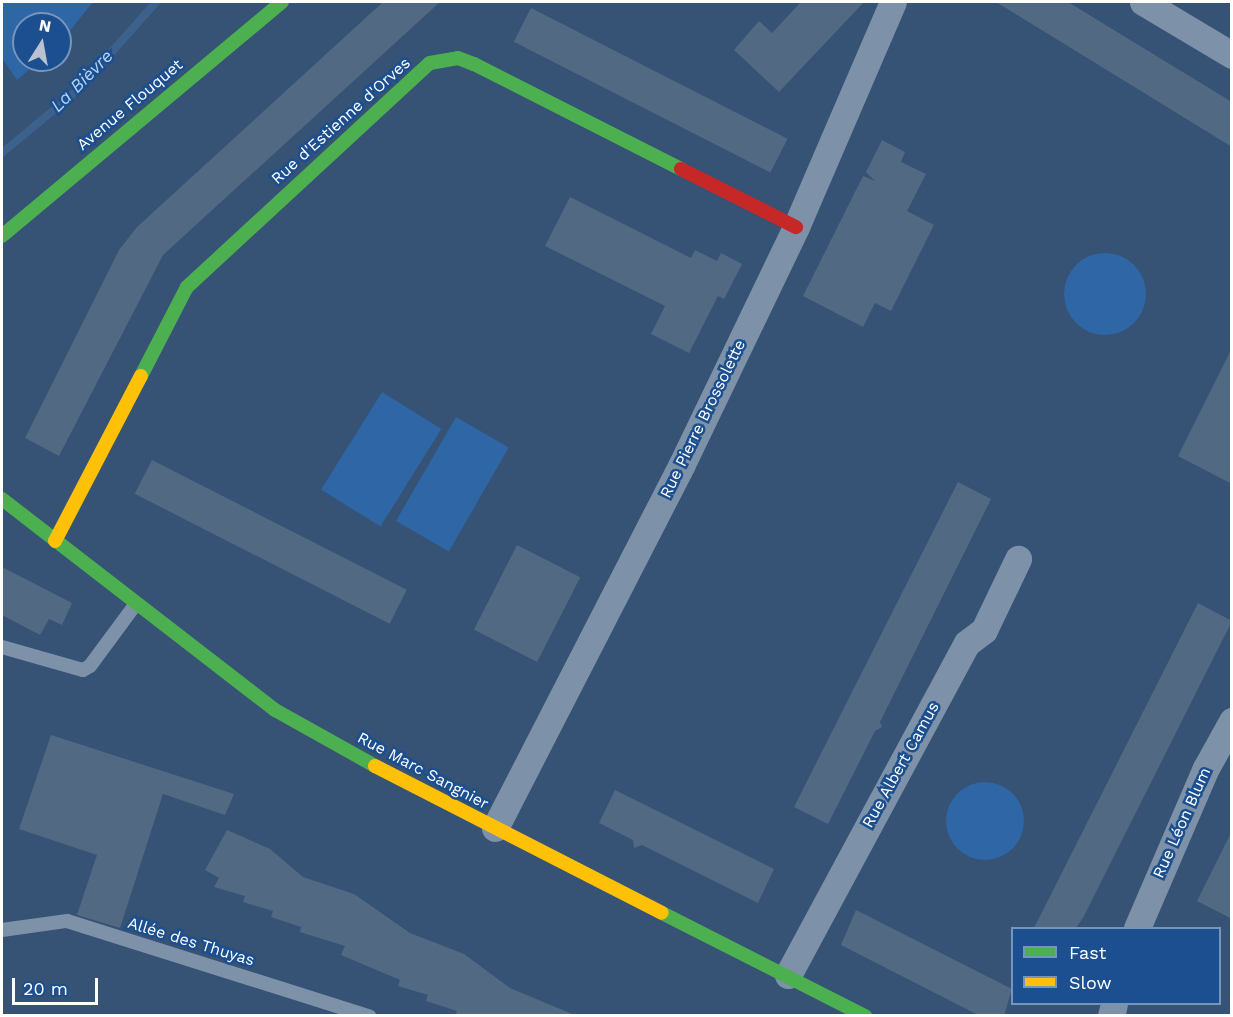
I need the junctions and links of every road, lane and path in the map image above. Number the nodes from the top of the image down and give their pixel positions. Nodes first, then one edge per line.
1 (282, 2) edge
2 (893, 2) edge
3 (1152, 4) edge
4 (1232, 56) edge
5 (796, 227) junction
6 (2, 236) edge
7 (2, 499) edge
8 (55, 541) junction
9 (1018, 559) dead end
10 (135, 605) junction
11 (2, 647) edge
12 (1232, 721) edge
13 (495, 828) junction
14 (1137, 927) edge
15 (2, 930) edge
16 (788, 975) junction
17 (369, 1016) edge
18 (865, 1016) edge

1 - 6 street, Avenue Flouquet
2 - 5 street, Rue Pierre Brossolette
3 - 4 street
5 - 8 street, Rue d'Estienne d'Orves
5 - 13 street, Rue Pierre Brossolette
7 - 8 street, Rue Marc Sangnier
8 - 10 street, Rue Marc Sangnier
9 - 16 street, Rue Albert Camus
10 - 11 lane
10 - 13 street, Rue Marc Sangnier
12 - 14 street, Rue Léon Blum
13 - 16 street, Rue Marc Sangnier
15 - 17 lane, Allée des Thuyas
16 - 18 street, Rue Marc Sangnier

